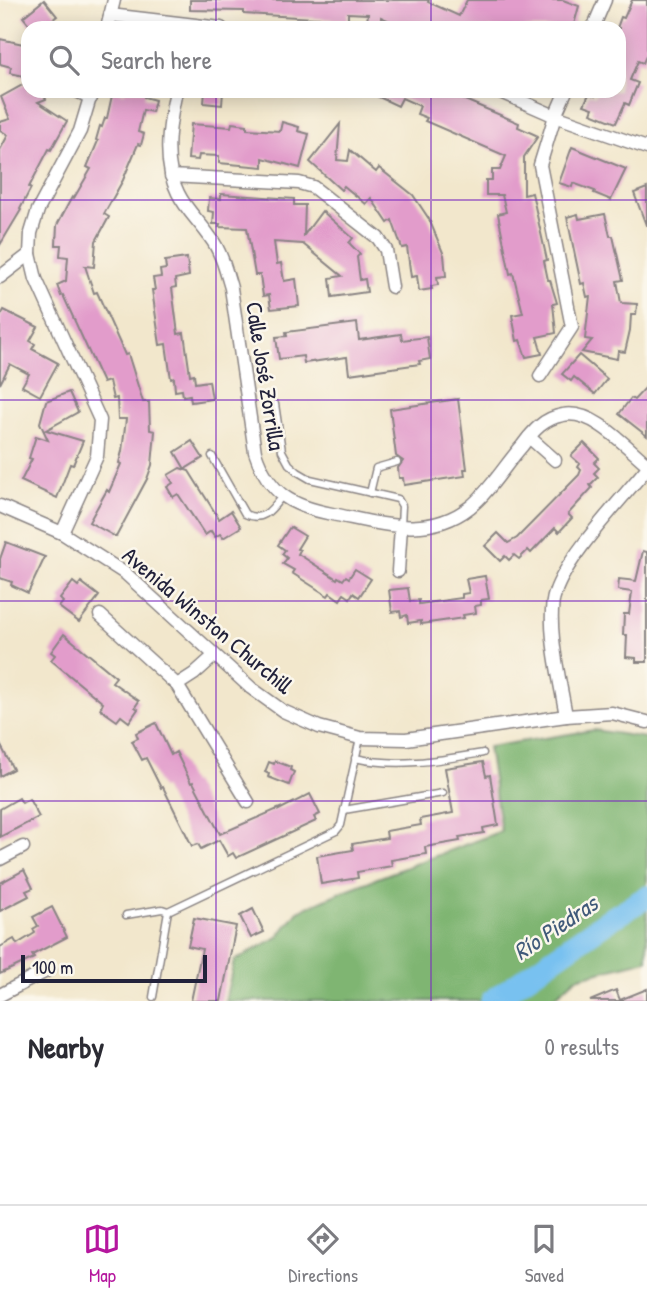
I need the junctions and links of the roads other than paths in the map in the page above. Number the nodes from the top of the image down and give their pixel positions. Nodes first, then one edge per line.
1 (114, 0) edge
2 (605, 0) edge
3 (110, 15) junction
4 (109, 21) edge
5 (152, 21) edge
6 (596, 21) edge
7 (90, 98) edge
8 (175, 98) edge
9 (514, 98) edge
10 (563, 98) edge
11 (555, 116) junction
12 (647, 148) edge
13 (171, 176) junction
14 (30, 254) junction
15 (0, 277) edge
16 (392, 287) dead end
17 (540, 376) dead end
18 (275, 404) dead end
19 (528, 437) junction
20 (212, 456) dead end
21 (555, 460) dead end
22 (397, 462) dead end
23 (647, 466) edge
24 (370, 493) junction
25 (282, 496) junction
26 (0, 506) edge
27 (401, 527) junction
28 (62, 533) junction
29 (398, 570) dead end
30 (100, 615) dead end
31 (214, 656) junction
32 (177, 685) junction
33 (566, 716) junction
34 (647, 722) edge
35 (360, 738) junction
36 (483, 753) dead end
37 (355, 758) junction
38 (443, 793) dead end
39 (248, 802) dead end
40 (344, 810) junction
41 (23, 847) dead end
42 (0, 859) edge
43 (168, 911) junction
44 (126, 915) dead end
45 (50, 969) dead end
46 (0, 995) edge
47 (153, 997) dead end

1 - 3 street
2 - 6 street
3 - 4 street
3 - 5 street
7 - 14 street
8 - 13 street, Calle José Zorrilla
9 - 11 street
10 - 11 street
11 - 12 street
11 - 17 street
13 - 16 street
13 - 25 street, Calle José Zorrilla
14 - 15 street
14 - 28 street
18 - 24 lane
19 - 21 street
19 - 23 street, Calle José Zorrilla
19 - 27 street, Calle José Zorrilla
20 - 25 lane
22 - 24 lane
23 - 33 street
24 - 27 lane
25 - 27 street, Calle José Zorrilla
26 - 28 street, Avenida Winston Churchill
27 - 29 street
28 - 31 street, Avenida Winston Churchill
30 - 32 street
31 - 32 street
31 - 35 street, Avenida Winston Churchill
32 - 39 street
33 - 34 street, Avenida Winston Churchill
33 - 35 street, Avenida Winston Churchill
35 - 37 lane
36 - 37 lane
37 - 40 lane
38 - 40 lane
40 - 43 lane
41 - 42 street
43 - 44 lane
43 - 47 lane
45 - 46 street

